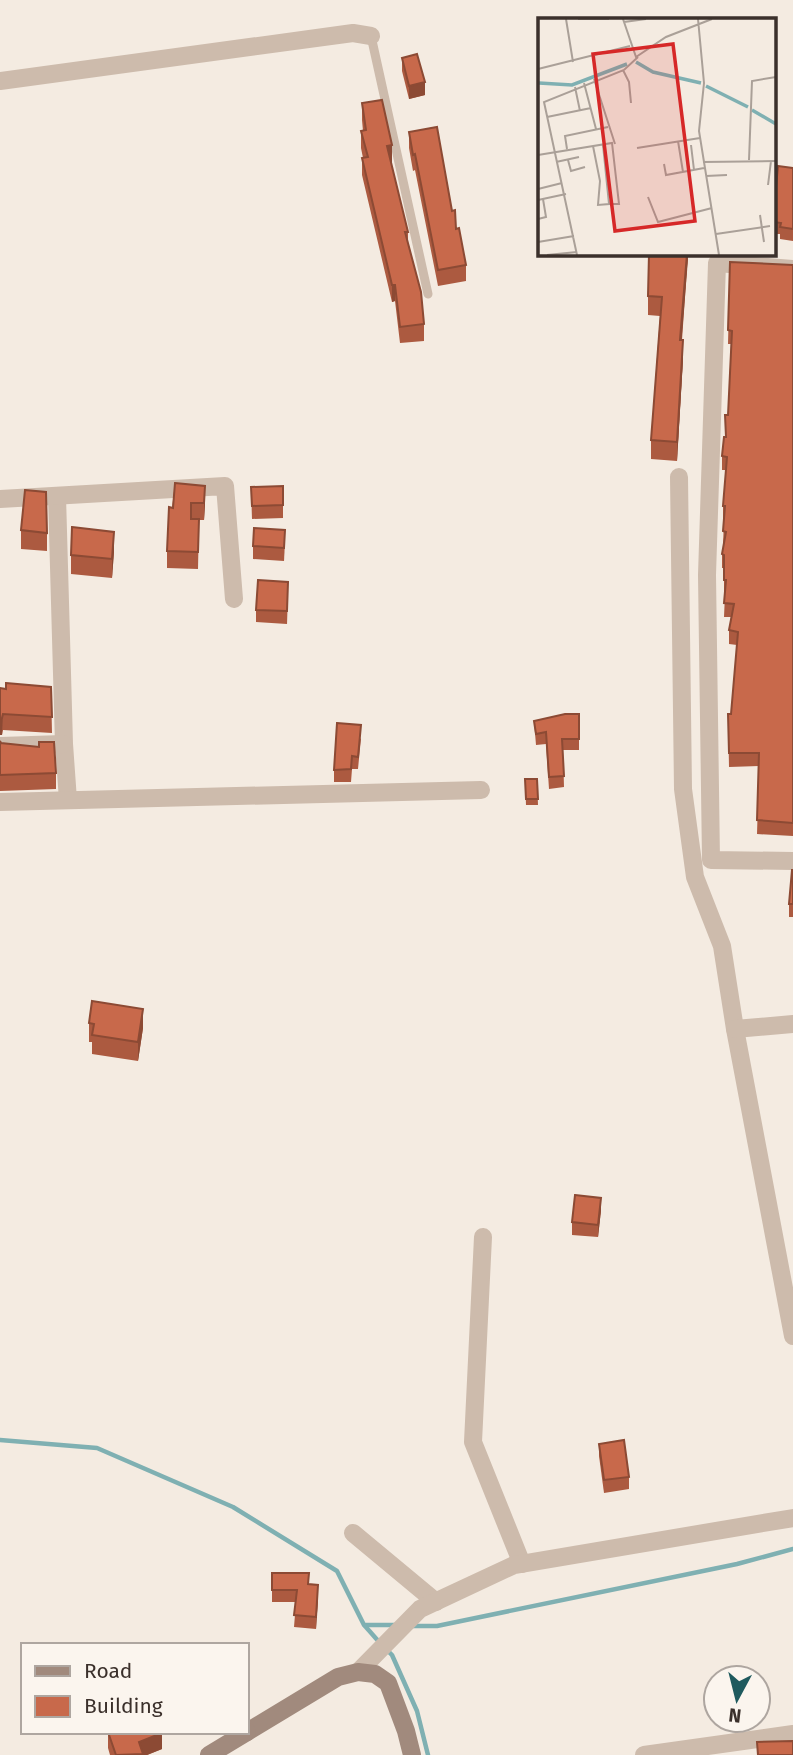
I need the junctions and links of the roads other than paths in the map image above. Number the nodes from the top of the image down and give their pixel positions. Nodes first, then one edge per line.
1 (371, 36) joint
2 (0, 81) edge
3 (793, 269) edge
4 (428, 294) dead end
5 (679, 477) dead end
6 (57, 495) junction
7 (0, 499) edge
8 (234, 599) dead end
9 (64, 744) junction
10 (0, 746) edge
11 (481, 790) dead end
12 (68, 800) junction
13 (0, 802) edge
14 (793, 861) edge
15 (793, 1024) edge
16 (735, 1029) junction
17 (482, 1237) dead end
18 (793, 1336) edge
19 (793, 1518) edge
20 (353, 1533) dead end
21 (522, 1564) junction
22 (428, 1606) junction
23 (358, 1672) junction
24 (248, 1731) edge
25 (244, 1734) edge
26 (793, 1734) edge
27 (700, 1751) edge
28 (209, 1755) edge
29 (412, 1755) edge
30 (644, 1755) edge

1 - 2 street
1 - 4 lane
3 - 14 street
5 - 16 street
6 - 7 street
6 - 8 street
6 - 9 street
9 - 10 street
9 - 12 street
11 - 12 street
12 - 13 street
15 - 16 street
16 - 18 street
17 - 21 street
19 - 21 street
20 - 22 street
21 - 22 street
22 - 23 street
23 - 24 main road
23 - 29 main road
25 - 28 main road
26 - 27 street
27 - 30 street

